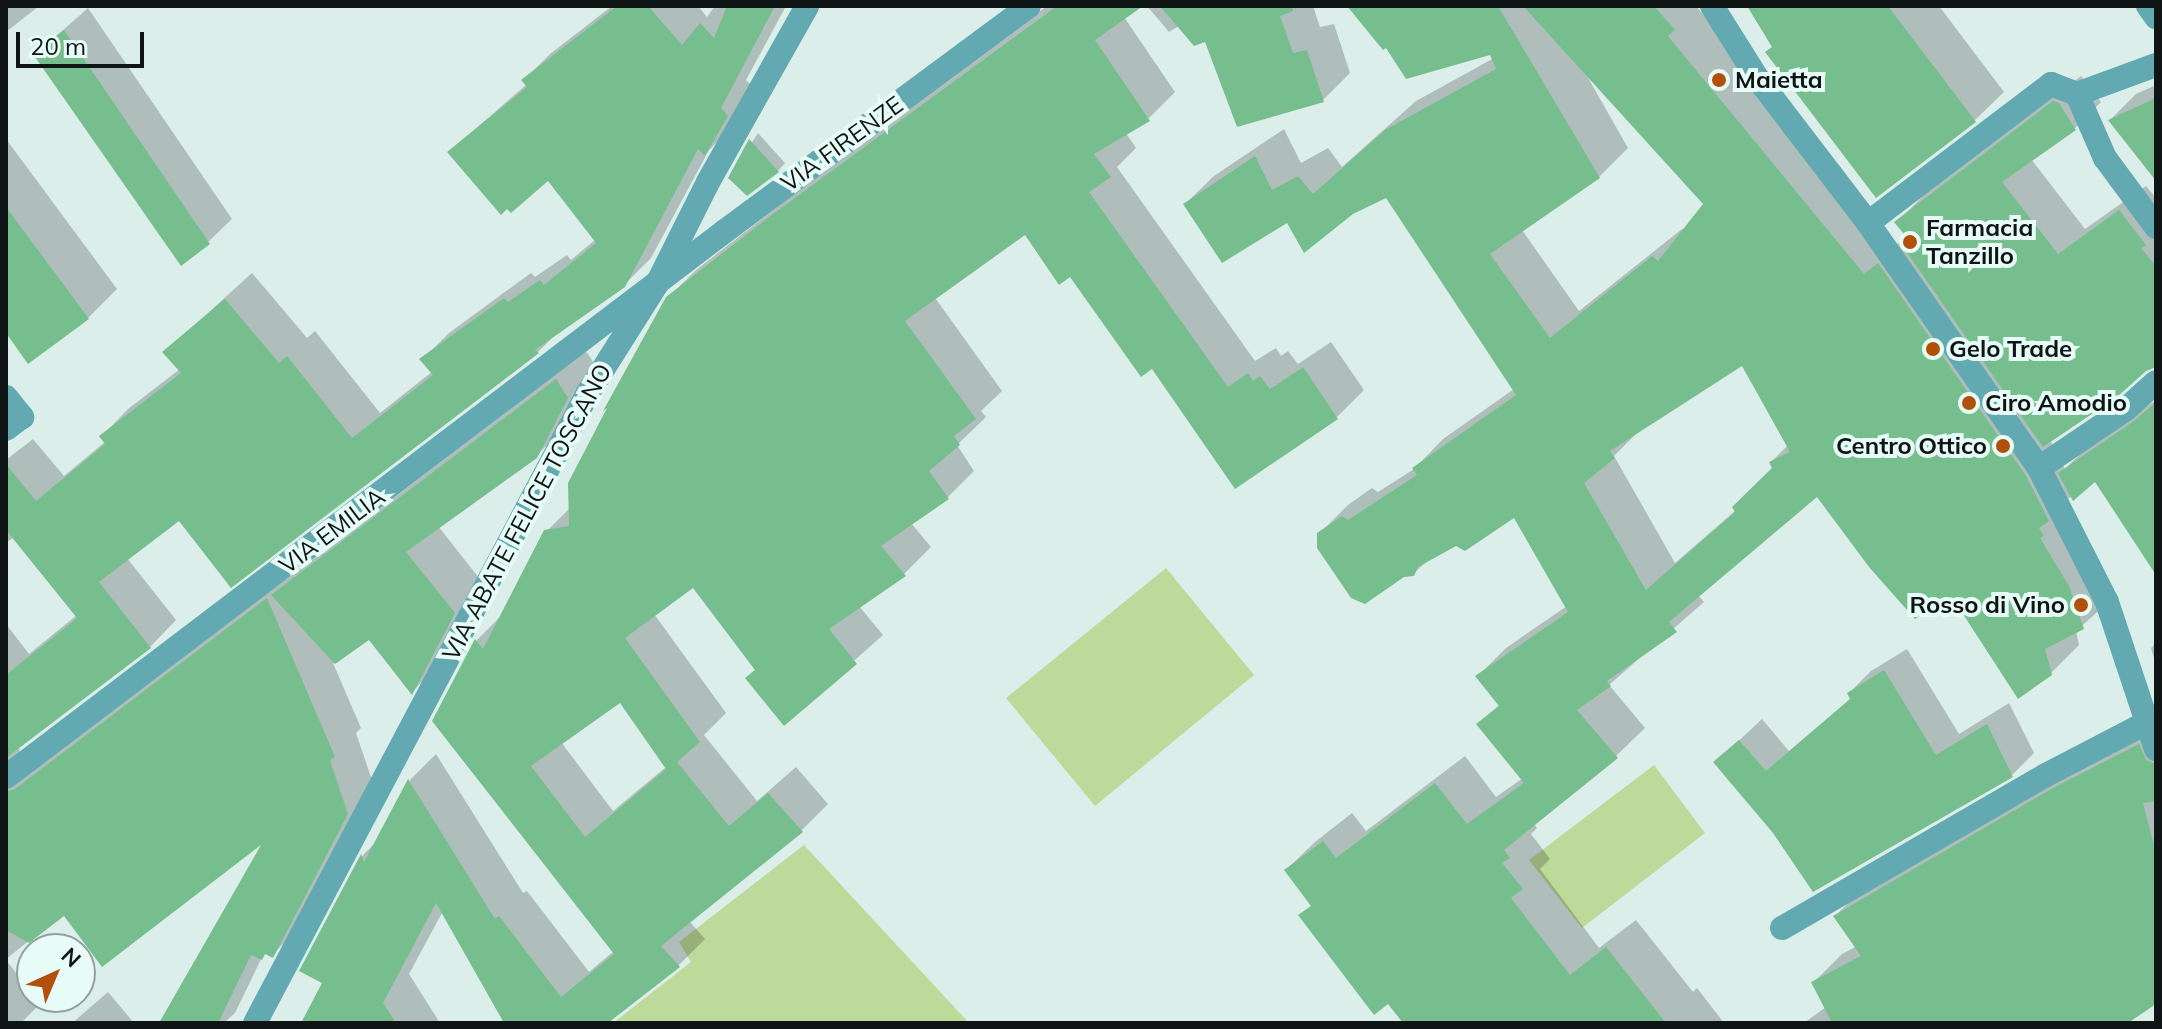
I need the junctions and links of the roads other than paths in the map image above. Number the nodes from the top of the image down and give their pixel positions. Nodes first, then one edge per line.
1 (807, 6) edge
2 (1029, 6) edge
3 (1712, 6) edge
4 (2148, 6) edge
5 (2156, 17) edge
6 (2156, 65) edge
7 (2077, 94) junction
8 (1868, 223) junction
9 (2156, 227) edge
10 (657, 284) junction
11 (2156, 382) edge
12 (6, 397) edge
13 (6, 429) edge
14 (2039, 468) junction
15 (2148, 722) junction
16 (2156, 749) edge
17 (6, 777) edge
18 (1782, 928) dead end
19 (255, 1023) edge

1 - 10 street, VIA ABATE FELICE TOSCANO
2 - 10 street, VIA FIRENZE
3 - 8 street
4 - 5 street
6 - 7 street
7 - 8 street
7 - 9 street
8 - 14 street
10 - 17 street, VIA EMILIA
10 - 19 street, VIA ABATE FELICE TOSCANO
11 - 14 street
12 - 13 street
14 - 15 street
15 - 16 street
15 - 18 street

